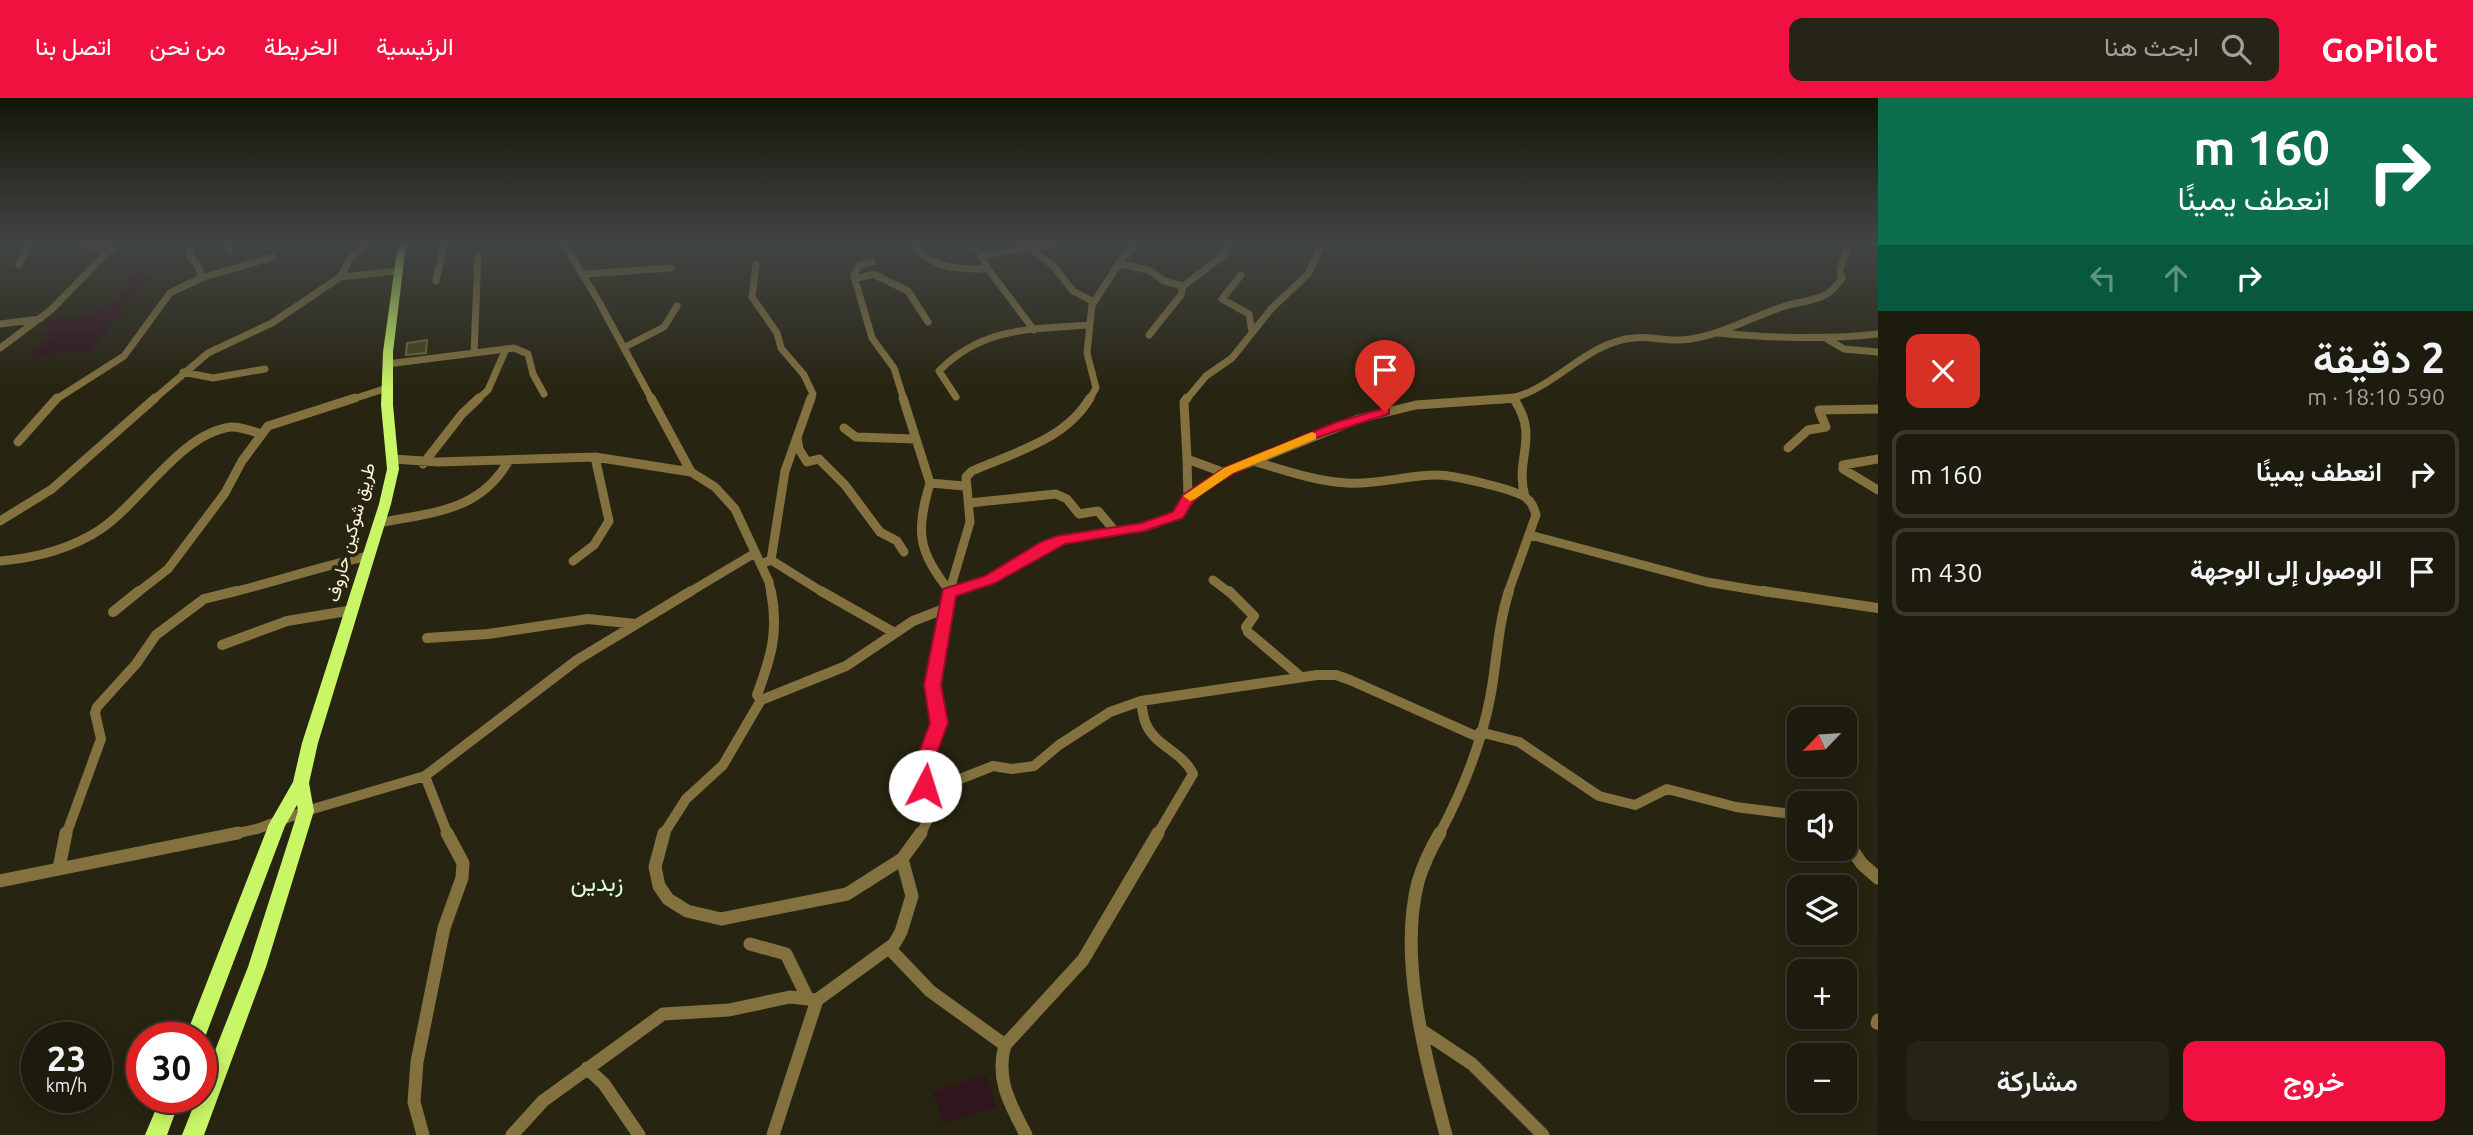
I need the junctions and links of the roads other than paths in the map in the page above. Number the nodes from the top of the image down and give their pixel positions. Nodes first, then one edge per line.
1 (67, 292) edge
2 (171, 292) edge
3 (316, 292) edge
4 (395, 292) edge
5 (476, 292) edge
6 (595, 292) edge
7 (753, 292) edge
8 (859, 292) edge
9 (909, 292) edge
10 (1005, 292) edge
11 (1077, 292) edge
12 (1101, 292) edge
13 (1182, 292) edge
14 (1227, 292) edge
15 (1287, 292) edge
16 (1831, 292) edge
17 (1094, 302) junction
18 (677, 306) dead end
19 (40, 319) junction
20 (928, 322) dead end
21 (0, 324) edge
22 (1088, 325) junction
23 (1034, 330) junction
24 (1252, 331) junction
25 (1711, 332) junction
26 (1878, 334) edge
27 (1149, 335) dead end
28 (1826, 339) junction
29 (625, 347) junction
30 (0, 348) edge
31 (506, 349) junction
32 (1878, 352) edge
33 (474, 353) junction
34 (387, 364) junction
35 (265, 369) dead end
36 (183, 372) junction
37 (387, 388) junction
38 (544, 394) dead end
39 (956, 397) dead end
40 (1514, 399) junction
41 (1878, 409) edge
42 (844, 428) dead end
43 (262, 434) junction
44 (797, 436) junction
45 (915, 439) junction
46 (18, 442) dead end
47 (1788, 448) dead end
48 (595, 457) junction
49 (1187, 459) junction
50 (509, 460) junction
51 (1878, 460) edge
52 (1254, 461) junction
53 (424, 463) junction
54 (393, 464) junction
55 (691, 472) junction
56 (1225, 473) junction
57 (930, 484) junction
58 (964, 486) junction
59 (1878, 490) edge
60 (1525, 497) junction
61 (1188, 498) junction
62 (969, 503) junction
63 (0, 521) edge
64 (379, 523) junction
65 (1114, 530) junction
66 (1530, 535) junction
67 (904, 552) dead end
68 (369, 556) junction
69 (757, 558) junction
70 (771, 560) junction
71 (0, 561) edge
72 (573, 561) dead end
73 (1213, 580) dead end
74 (949, 592) junction
75 (1878, 608) edge
76 (944, 609) junction
77 (353, 610) junction
78 (113, 612) dead end
79 (636, 624) junction
80 (895, 633) junction
81 (427, 638) dead end
82 (222, 645) dead end
83 (1301, 677) junction
84 (761, 700) junction
85 (1141, 701) junction
86 (1479, 734) junction
87 (425, 775) junction
88 (923, 778) junction
89 (300, 783) junction
90 (306, 811) junction
91 (1787, 812) edge
92 (277, 824) junction
93 (1857, 857) edge
94 (902, 859) junction
95 (59, 868) junction
96 (1878, 878) edge
97 (0, 881) edge
98 (750, 944) dead end
99 (889, 948) junction
100 (813, 999) junction
101 (201, 1022) edge
102 (1424, 1032) junction
103 (1005, 1045) junction
104 (587, 1068) junction
105 (165, 1113) edge
106 (156, 1135) edge
107 (192, 1135) edge
108 (424, 1135) edge
109 (512, 1135) edge
110 (639, 1135) edge
111 (773, 1135) edge
112 (1026, 1135) edge
113 (1446, 1135) edge
114 (1543, 1135) edge

1 - 19 street
2 - 46 street
3 - 36 street
4 - 34 main road, طريق شوكين حاروف
5 - 33 street
6 - 29 street
7 - 44 street
8 - 45 street
9 - 20 street
10 - 23 street
11 - 17 street
12 - 17 street
13 - 27 street
14 - 24 street
15 - 24 street
16 - 25 street
17 - 22 street
18 - 29 street
19 - 21 street
19 - 30 street
22 - 23 street
22 - 58 street
23 - 39 street
24 - 49 street
25 - 28 street
25 - 40 street
26 - 28 street
28 - 32 street
29 - 55 street
31 - 33 street
31 - 38 street
31 - 53 street
33 - 34 street
34 - 37 main road, طريق شوكين حاروف
35 - 36 street
36 - 63 street
37 - 43 street
37 - 54 main road, طريق شوكين حاروف
40 - 52 street
40 - 60 street
41 - 47 street
42 - 45 street
43 - 71 street
43 - 78 street
44 - 67 street
44 - 70 street
45 - 57 street
48 - 50 street
48 - 55 street
48 - 72 street
49 - 56 street
49 - 61 street
50 - 53 street
50 - 64 street
51 - 59 street
52 - 56 street
52 - 60 street
53 - 54 street
54 - 64 main road, طريق شوكين حاروف
55 - 69 street
56 - 61 street
57 - 58 street
57 - 74 street
58 - 62 street
60 - 66 street
61 - 65 street
62 - 65 street
62 - 74 street
64 - 68 main road, طريق شوكين حاروف
65 - 74 street
66 - 75 street
66 - 86 street
68 - 77 main road, طريق شوكين حاروف
68 - 95 street
69 - 70 street
69 - 79 street
69 - 84 street
70 - 80 street
73 - 83 street
74 - 76 street
76 - 80 street
76 - 88 street
77 - 82 street
77 - 89 main road, طريق شوكين حاروف
79 - 81 street
79 - 87 street
80 - 84 street
83 - 85 street
83 - 86 street
84 - 94 street
85 - 88 street
85 - 103 street
86 - 91 street
86 - 102 street
87 - 90 street
87 - 108 street
88 - 94 street
89 - 90 main road, طريق شوكين حاروف
89 - 92 main road, طريق شوكين حاروف
90 - 92 street
90 - 107 main road, طريق شوكين حاروف
92 - 95 street
92 - 101 main road, طريق شوكين حاروف
93 - 96 street
94 - 99 street
95 - 97 street
98 - 100 street
99 - 100 street
99 - 103 street
100 - 104 street
100 - 111 street
102 - 113 street
102 - 114 street
103 - 112 street
104 - 109 street
104 - 110 street
105 - 106 main road

